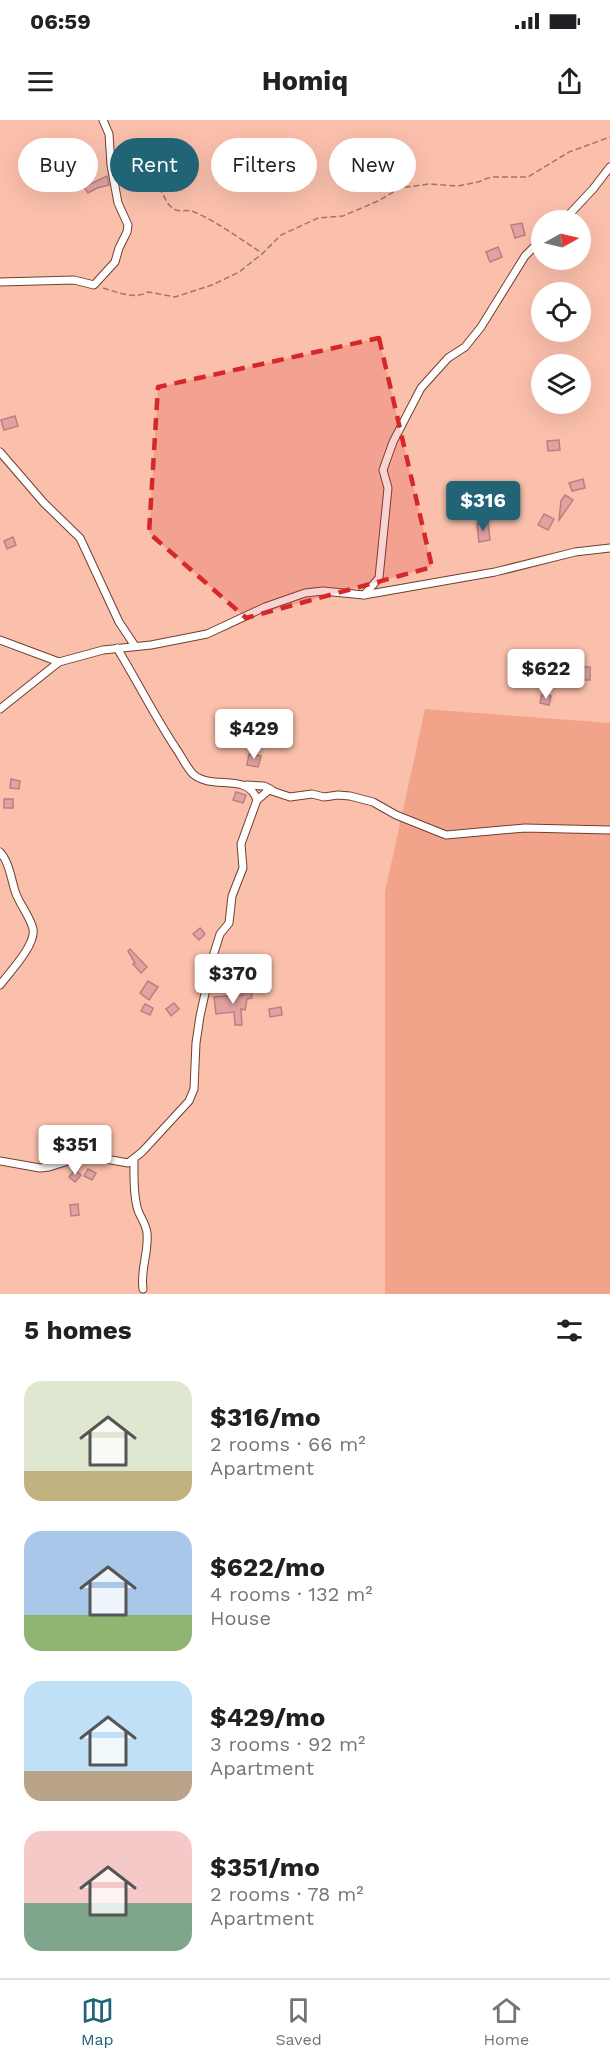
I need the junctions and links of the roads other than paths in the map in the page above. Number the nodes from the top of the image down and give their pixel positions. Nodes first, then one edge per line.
1 (103, 120) edge
2 (610, 166) edge
3 (573, 210) edge
4 (531, 250) edge
5 (0, 282) edge
6 (0, 452) edge
7 (610, 548) edge
8 (364, 595) junction
9 (0, 640) edge
10 (135, 646) junction
11 (117, 648) junction
12 (59, 662) junction
13 (0, 709) edge
14 (246, 785) junction
15 (272, 790) junction
16 (257, 800) junction
17 (610, 830) edge
18 (0, 852) edge
19 (0, 985) edge
20 (134, 1159) junction
21 (0, 1161) edge
22 (143, 1289) dead end

1 - 5 street
2 - 3 street
4 - 8 street
6 - 10 street
7 - 8 street
8 - 10 street
9 - 12 street
10 - 11 street
11 - 12 street
11 - 14 street
12 - 13 street
14 - 15 street
14 - 16 street
15 - 16 street
15 - 17 street
16 - 20 street
18 - 19 street
20 - 21 street
20 - 22 street

